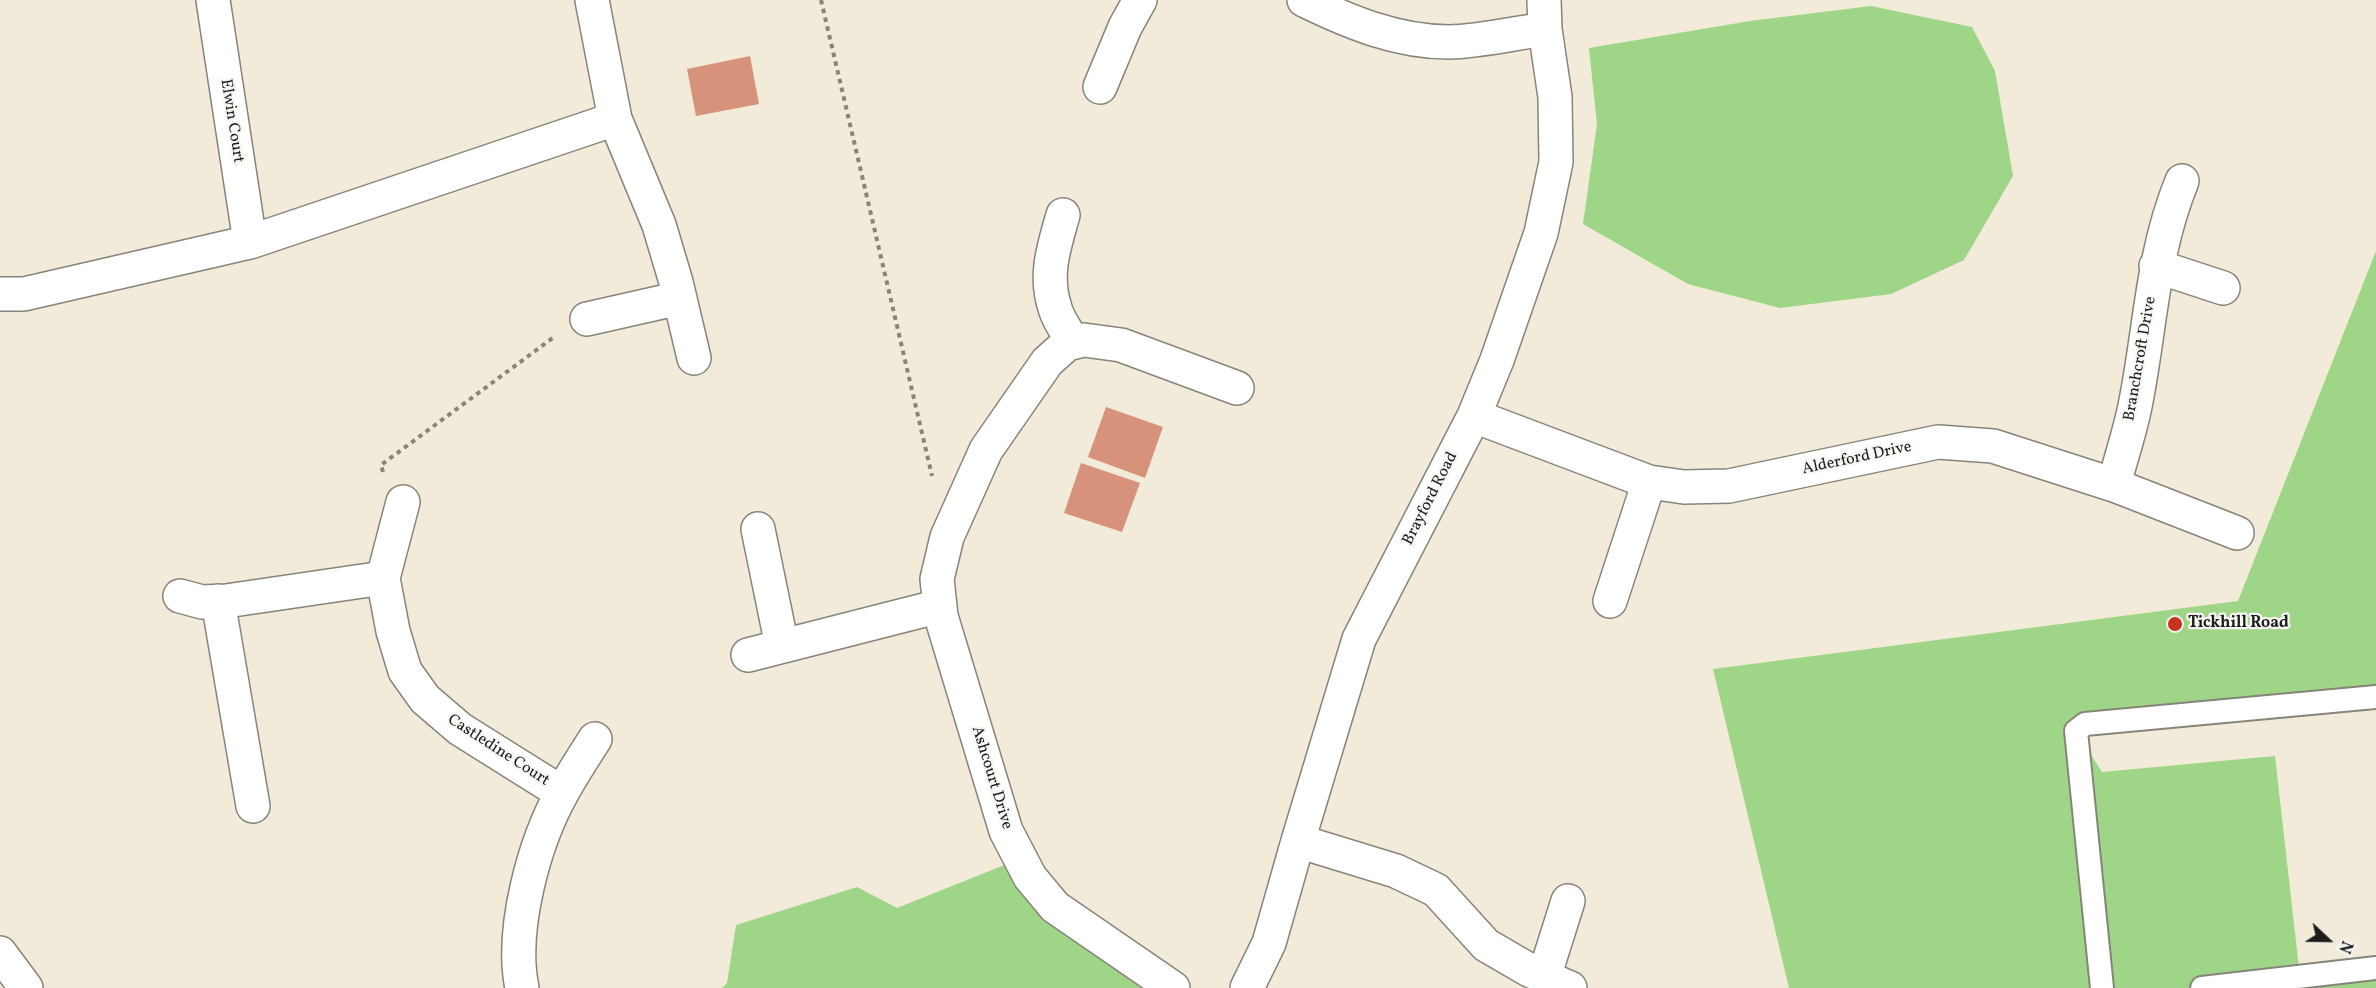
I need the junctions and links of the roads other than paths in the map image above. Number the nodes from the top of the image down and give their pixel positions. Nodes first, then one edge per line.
1 (213, 0) edge
2 (592, 0) edge
3 (1140, 0) edge
4 (1304, 0) edge
5 (1544, 14) edge
6 (1100, 87) dead end
7 (615, 119) junction
8 (2182, 181) dead end
9 (1063, 215) dead end
10 (250, 242) junction
11 (2156, 266) junction
12 (2223, 288) dead end
13 (0, 294) edge
14 (680, 298) junction
15 (587, 319) road end
16 (1072, 342) junction
17 (694, 358) dead end
18 (1237, 388) dead end
19 (1474, 416) junction
20 (1649, 482) junction
21 (2114, 485) junction
22 (403, 502) road end
23 (758, 530) dead end
24 (2238, 533) dead end
25 (383, 578) junction
26 (180, 596) dead end
27 (218, 601) junction
28 (1610, 601) dead end
29 (940, 606) junction
30 (782, 646) junction
31 (748, 655) dead end
32 (2376, 697) edge
33 (595, 739) dead end
34 (562, 793) junction
35 (254, 806) dead end
36 (1298, 841) junction
37 (1568, 901) dead end
38 (0, 953) edge
39 (2376, 968) edge
40 (1557, 982) edge
41 (20, 986) edge
42 (522, 988) edge
43 (1173, 988) edge
44 (1247, 988) edge
45 (2102, 988) edge
46 (2202, 988) edge

1 - 10 street, Elwin Court
2 - 7 street
3 - 6 street
4 - 5 street
5 - 19 street, Brayford Road
7 - 10 street
7 - 14 street
8 - 11 street, Branchcroft Drive
9 - 16 street
10 - 13 street
11 - 12 street
11 - 21 street, Branchcroft Drive
14 - 15 street
14 - 17 street
16 - 18 street
16 - 29 street, Ashcourt Drive
19 - 20 street, Alderford Drive
19 - 36 street, Brayford Road
20 - 21 street, Alderford Drive
20 - 28 street
21 - 24 street, Alderford Drive
22 - 25 street, Castledine Court
23 - 30 street
25 - 27 street
25 - 34 street, Castledine Court
26 - 27 street
27 - 35 street
29 - 30 street
29 - 43 street, Ashcourt Drive
30 - 31 street
32 - 45 lane
33 - 34 street, Castledine Court
34 - 42 street, Castledine Court
36 - 40 street
36 - 44 street, Brayford Road
37 - 40 street
38 - 41 street
39 - 46 lane

